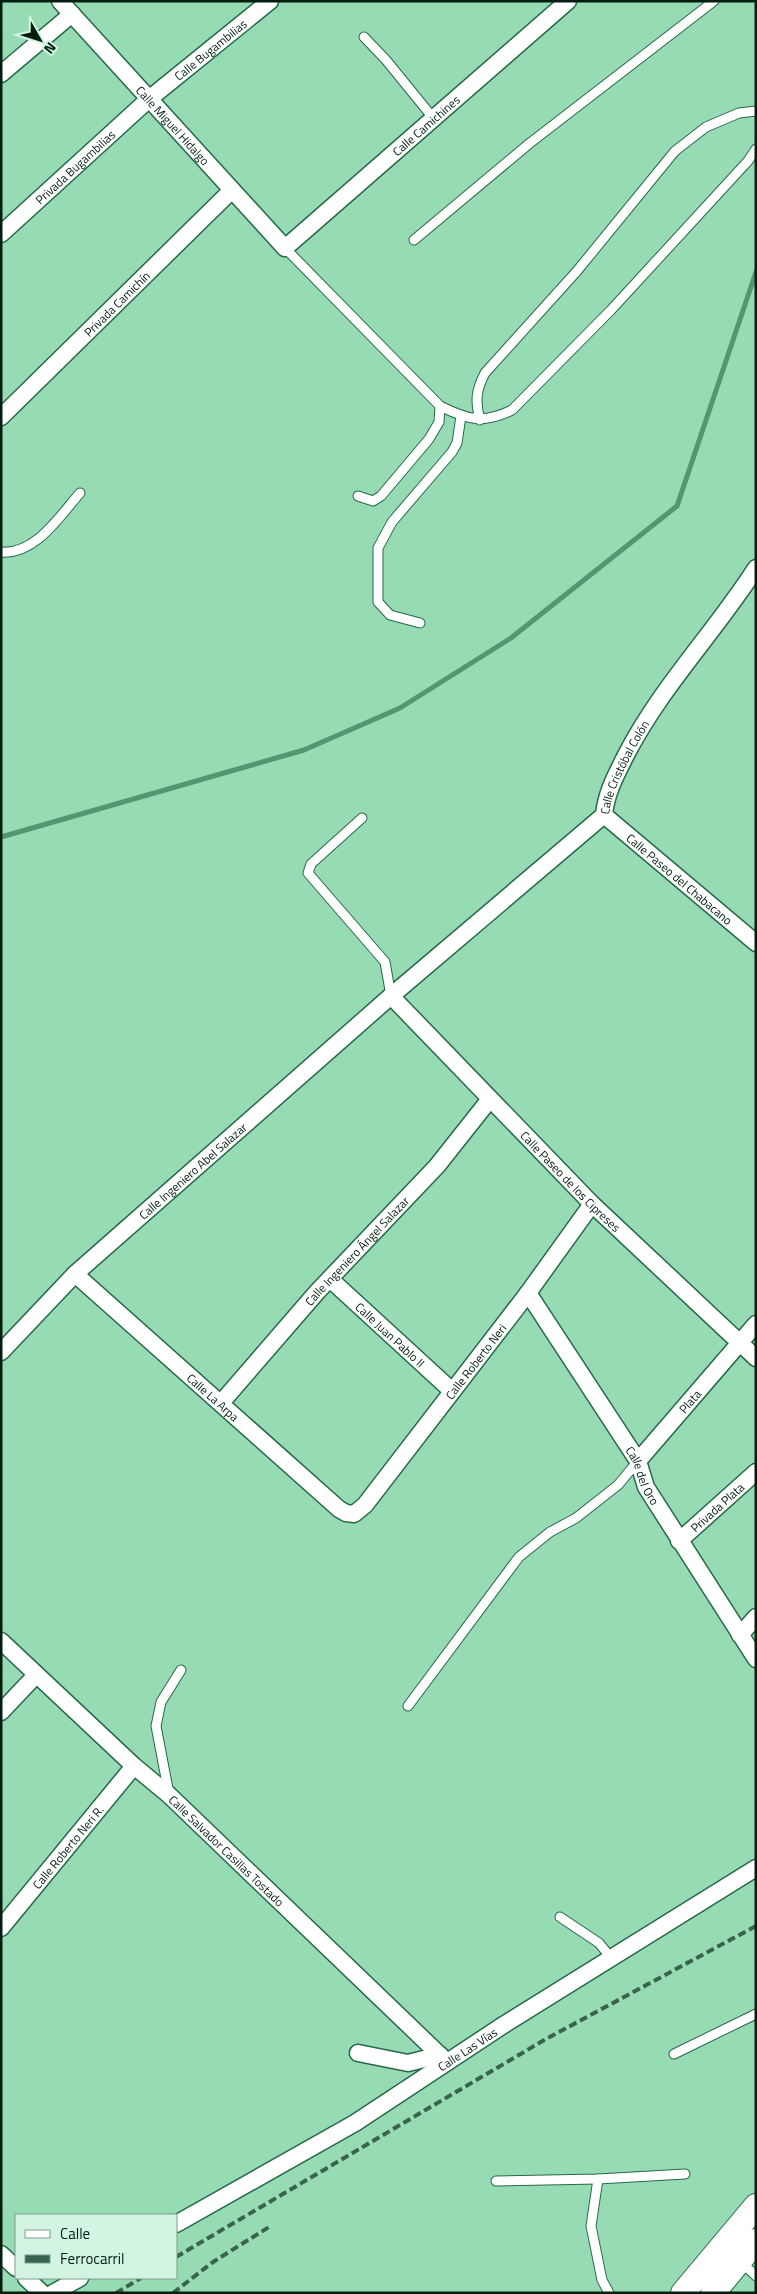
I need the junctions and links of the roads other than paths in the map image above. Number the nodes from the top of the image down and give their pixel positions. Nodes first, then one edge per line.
1 (60, 1) edge
2 (270, 1) edge
3 (568, 1) edge
4 (714, 1) edge
5 (72, 14) junction
6 (364, 37) dead end
7 (1, 74) edge
8 (149, 99) junction
9 (756, 111) edge
10 (434, 119) junction
11 (756, 149) edge
12 (232, 190) junction
13 (1, 234) edge
14 (414, 240) dead end
15 (285, 248) junction
16 (440, 406) junction
17 (461, 416) junction
18 (1, 417) edge
19 (480, 420) junction
20 (80, 494) dead end
21 (358, 496) dead end
22 (1, 552) edge
23 (756, 568) edge
24 (750, 590) edge
25 (420, 623) dead end
26 (604, 815) junction
27 (362, 818) dead end
28 (756, 943) edge
29 (391, 996) junction
30 (490, 1098) junction
31 (592, 1204) junction
32 (75, 1274) junction
33 (330, 1280) junction
34 (528, 1293) junction
35 (756, 1324) edge
36 (740, 1343) junction
37 (1, 1352) edge
38 (756, 1358) edge
39 (452, 1391) junction
40 (221, 1403) junction
41 (638, 1461) junction
42 (756, 1472) edge
43 (354, 1514) joint
44 (679, 1541) junction
45 (756, 1617) edge
46 (740, 1635) junction
47 (1, 1642) edge
48 (756, 1659) edge
49 (181, 1670) dead end
50 (36, 1675) junction
51 (408, 1706) dead end
52 (1, 1712) edge
53 (134, 1766) junction
54 (169, 1795) junction
55 (756, 1868) edge
56 (560, 1917) dead end
57 (1, 1928) edge
58 (612, 1958) junction
59 (756, 2014) edge
60 (358, 2053) dead end
61 (674, 2054) dead end
62 (444, 2058) junction
63 (685, 2174) dead end
64 (598, 2180) junction
65 (496, 2181) dead end
66 (756, 2206) edge
67 (178, 2223) edge
68 (756, 2241) edge
69 (1, 2254) edge
70 (15, 2267) edge
71 (748, 2268) edge
72 (27, 2279) edge
73 (78, 2279) edge
74 (42, 2293) edge
75 (53, 2293) edge
76 (609, 2293) edge
77 (683, 2293) edge
78 (713, 2293) edge

1 - 5 street, Calle Miguel Hidalgo
2 - 8 street, Calle Bugambilias
3 - 10 street, Calle Camichines
4 - 14 lane
5 - 7 street
5 - 8 street, Calle Miguel Hidalgo
6 - 10 lane
8 - 12 street, Calle Miguel Hidalgo
8 - 13 street, Privada Bugambilias
9 - 19 lane
10 - 15 street, Calle Camichines
11 - 19 lane
12 - 15 street, Calle Miguel Hidalgo
12 - 18 street, Privada Camichín
15 - 16 lane
16 - 17 lane
16 - 21 lane
17 - 19 lane
17 - 25 lane
20 - 22 lane
23 - 24 street, Calle Cristóbal Colón
24 - 26 street, Calle Cristóbal Colón
26 - 28 street, Calle Paseo del Chabacano
26 - 29 street, Calle Cristóbal Colón
27 - 29 lane
29 - 30 street, Calle Paseo de los Cipreses
29 - 32 street, Calle Ingeniero Abel Salazar
30 - 31 street, Calle Paseo de los Cipreses
30 - 33 street, Calle Ingeniero Ángel Salazar
31 - 34 street, Calle Roberto Neri
31 - 36 street, Calle Paseo de los Cipreses
32 - 37 street, Calle Ingeniero Abel Salazar
32 - 40 street, Calle La Arpa
33 - 39 street, Calle Juan Pablo II
33 - 40 street, Calle Ingeniero Ángel Salazar
34 - 39 street, Calle Roberto Neri
34 - 41 street, Calle del Oro
35 - 36 street, Plata
36 - 38 street, Calle Paseo de los Cipreses
36 - 41 street, Plata
39 - 43 street, Calle Roberto Neri
40 - 43 street, Calle La Arpa
41 - 44 street, Calle del Oro
41 - 51 lane
42 - 44 street, Privada Plata
44 - 46 street, Calle del Oro
45 - 46 street
46 - 48 street, Calle del Oro
47 - 50 street, Calle Salvador Casillas Tostado
49 - 54 lane
50 - 52 street
50 - 53 street, Calle Salvador Casillas Tostado
53 - 54 street, Calle Salvador Casillas Tostado
53 - 57 street, Calle Roberto Neri R.
54 - 62 street, Calle Salvador Casillas Tostado
55 - 58 street, Calle Las Vías
56 - 58 lane
58 - 62 street, Calle Las Vías
59 - 61 lane
60 - 62 street
62 - 67 street, Calle Las Vías
63 - 64 lane
64 - 65 lane
64 - 76 lane
66 - 77 street
68 - 71 street
69 - 70 street
71 - 78 street
72 - 74 street
73 - 75 street

